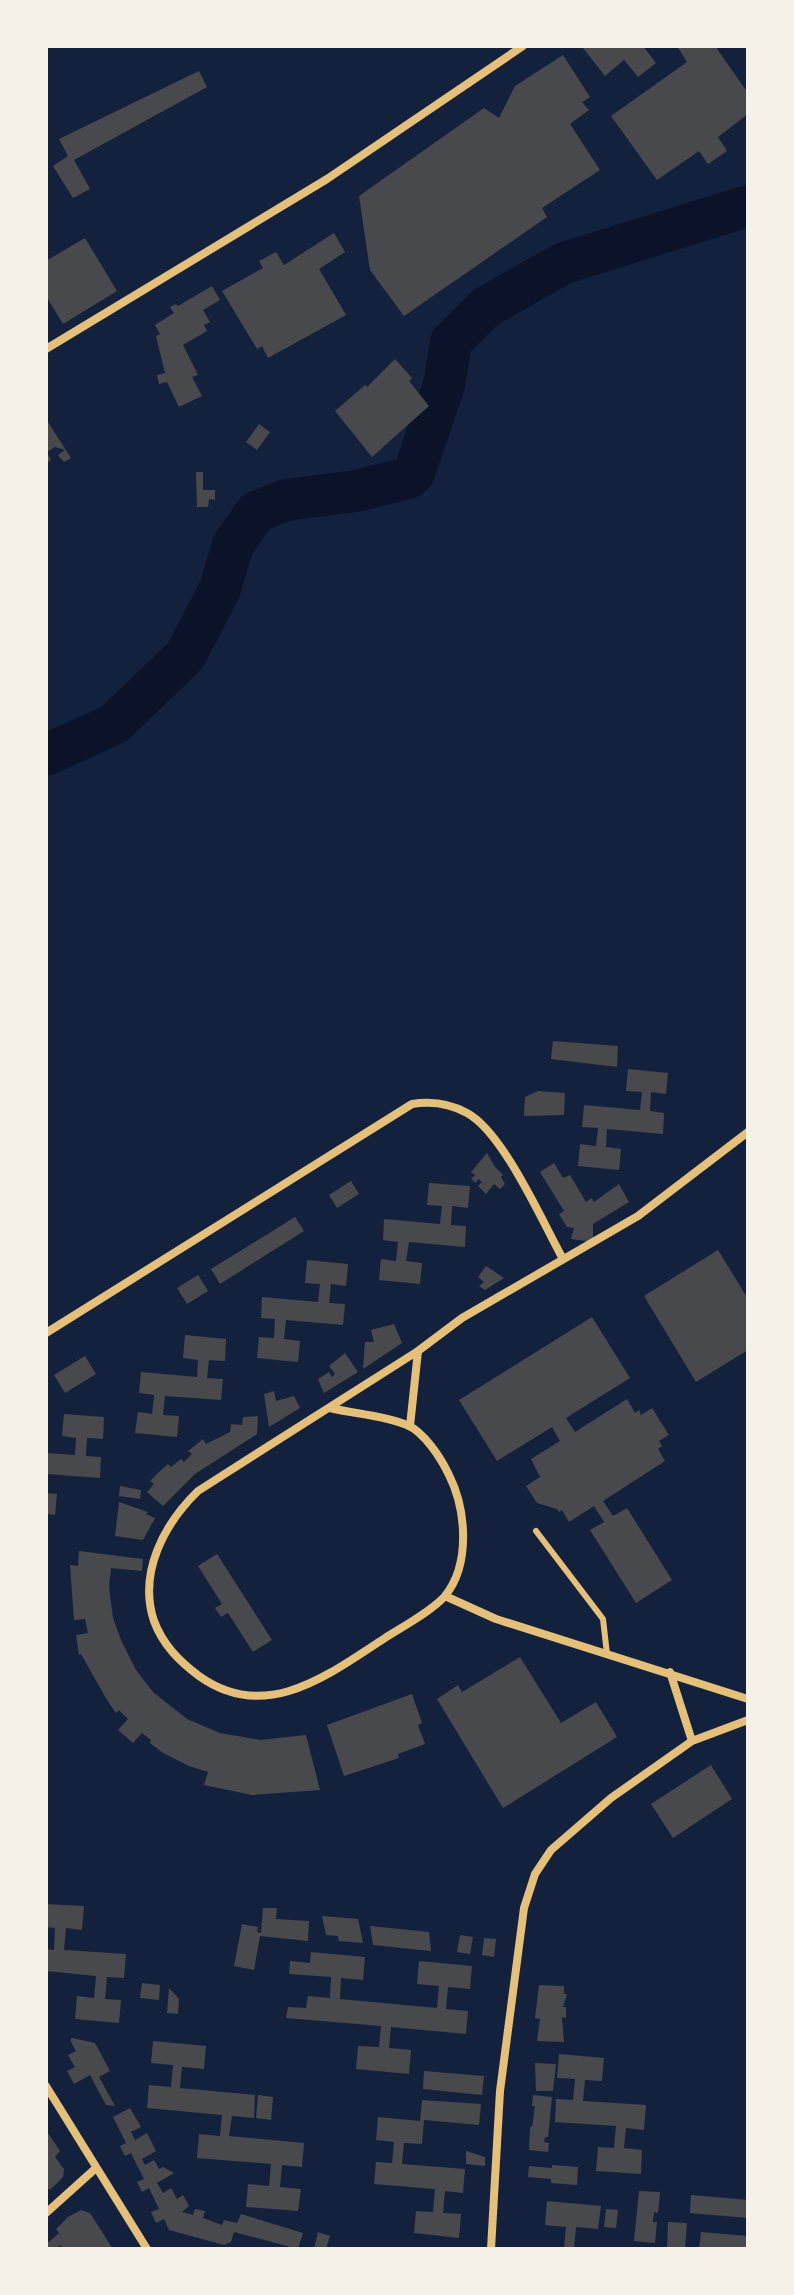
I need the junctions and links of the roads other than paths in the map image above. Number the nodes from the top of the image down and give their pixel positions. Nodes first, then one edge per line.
1 (523, 46) edge
2 (46, 349) edge
3 (748, 1132) edge
4 (563, 1259) junction
5 (46, 1333) edge
6 (418, 1351) junction
7 (330, 1408) junction
8 (410, 1426) junction
9 (536, 1531) dead end
10 (445, 1596) junction
11 (607, 1654) junction
12 (670, 1672) junction
13 (748, 1699) edge
14 (748, 1720) edge
15 (692, 1741) junction
16 (46, 2086) edge
17 (96, 2168) junction
18 (46, 2213) edge
19 (147, 2249) edge
20 (491, 2249) edge

1 - 2 street
3 - 4 street
4 - 5 street
4 - 6 street
6 - 7 street
6 - 8 street
7 - 8 street
7 - 10 street
8 - 10 street
9 - 11 lane
10 - 11 street
11 - 12 street
12 - 13 street
12 - 15 street
14 - 15 street
15 - 20 street
16 - 17 street
17 - 18 street
17 - 19 street

